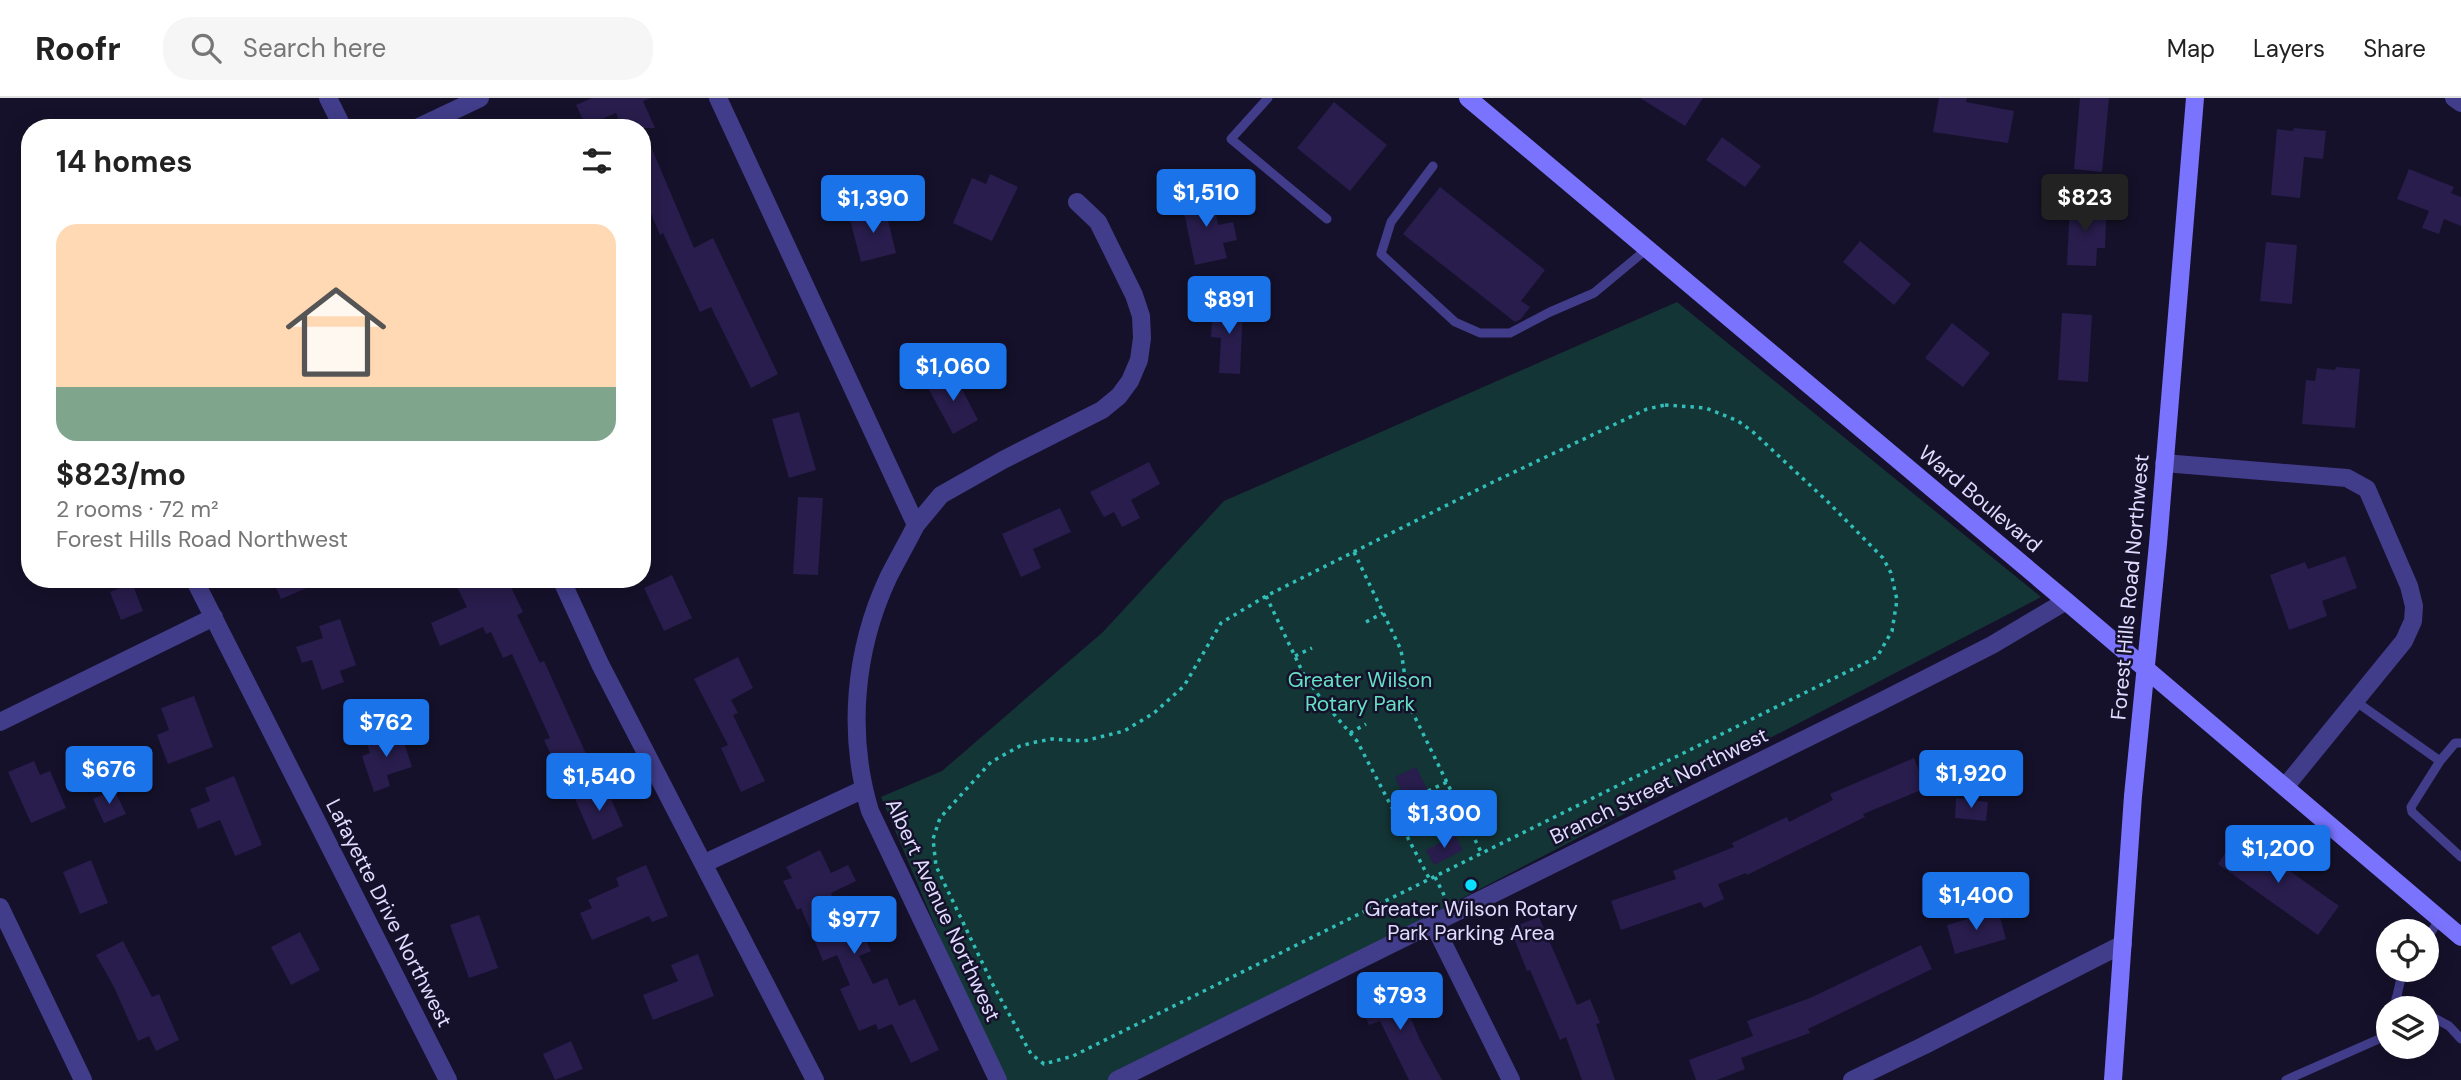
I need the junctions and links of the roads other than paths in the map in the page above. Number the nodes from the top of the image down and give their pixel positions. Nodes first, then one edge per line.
1 (328, 98) edge
2 (480, 98) edge
3 (718, 98) edge
4 (1268, 98) edge
5 (1468, 98) edge
6 (2196, 98) edge
7 (2454, 98) edge
8 (2461, 103) edge
9 (338, 119) edge
10 (436, 119) edge
11 (1433, 166) dead end
12 (1077, 202) dead end
13 (1327, 219) dead end
14 (1647, 249) junction
15 (2164, 463) junction
16 (916, 525) junction
17 (199, 588) edge
18 (565, 588) edge
19 (2066, 601) junction
20 (214, 617) junction
21 (2145, 669) junction
22 (2356, 701) junction
23 (0, 722) edge
24 (2461, 743) edge
25 (2440, 761) junction
26 (2285, 788) junction
27 (864, 789) junction
28 (2461, 857) edge
29 (705, 863) junction
30 (0, 907) edge
31 (2440, 919) joint
32 (1433, 923) junction
33 (2461, 937) edge
34 (2123, 944) junction
35 (2439, 1021) edge
36 (2461, 1038) edge
37 (2376, 1039) edge
38 (83, 1080) edge
39 (447, 1080) edge
40 (815, 1080) edge
41 (998, 1080) edge
42 (1117, 1080) edge
43 (1511, 1080) edge
44 (1852, 1080) edge
45 (2113, 1080) edge
46 (2286, 1080) edge

1 - 9 street
2 - 10 street
3 - 16 street
4 - 13 lane
5 - 14 main road, Ward Boulevard
6 - 15 main road, Forest Hills Road Northwest
7 - 8 street
11 - 14 lane
12 - 16 street, Albert Avenue Northwest
14 - 19 main road, Ward Boulevard
15 - 21 main road, Forest Hills Road Northwest
15 - 22 street
16 - 27 street, Albert Avenue Northwest
17 - 20 street, Lafayette Drive Northwest
18 - 29 street
19 - 21 main road, Ward Boulevard
19 - 32 street, Branch Street Northwest
20 - 23 street
20 - 39 street, Lafayette Drive Northwest
21 - 26 main road, Ward Boulevard
21 - 34 main road, Forest Hills Road Northwest
22 - 25 lane
22 - 26 street
24 - 25 lane
25 - 28 lane
26 - 31 main road, Ward Boulevard
27 - 29 street
27 - 41 street, Albert Avenue Northwest
29 - 40 street
30 - 38 street
31 - 33 main road, Ward Boulevard
32 - 42 street, Branch Street Northwest
32 - 43 street
34 - 44 street
34 - 45 main road, Forest Hills Road Northwest
35 - 36 lane
37 - 46 lane

